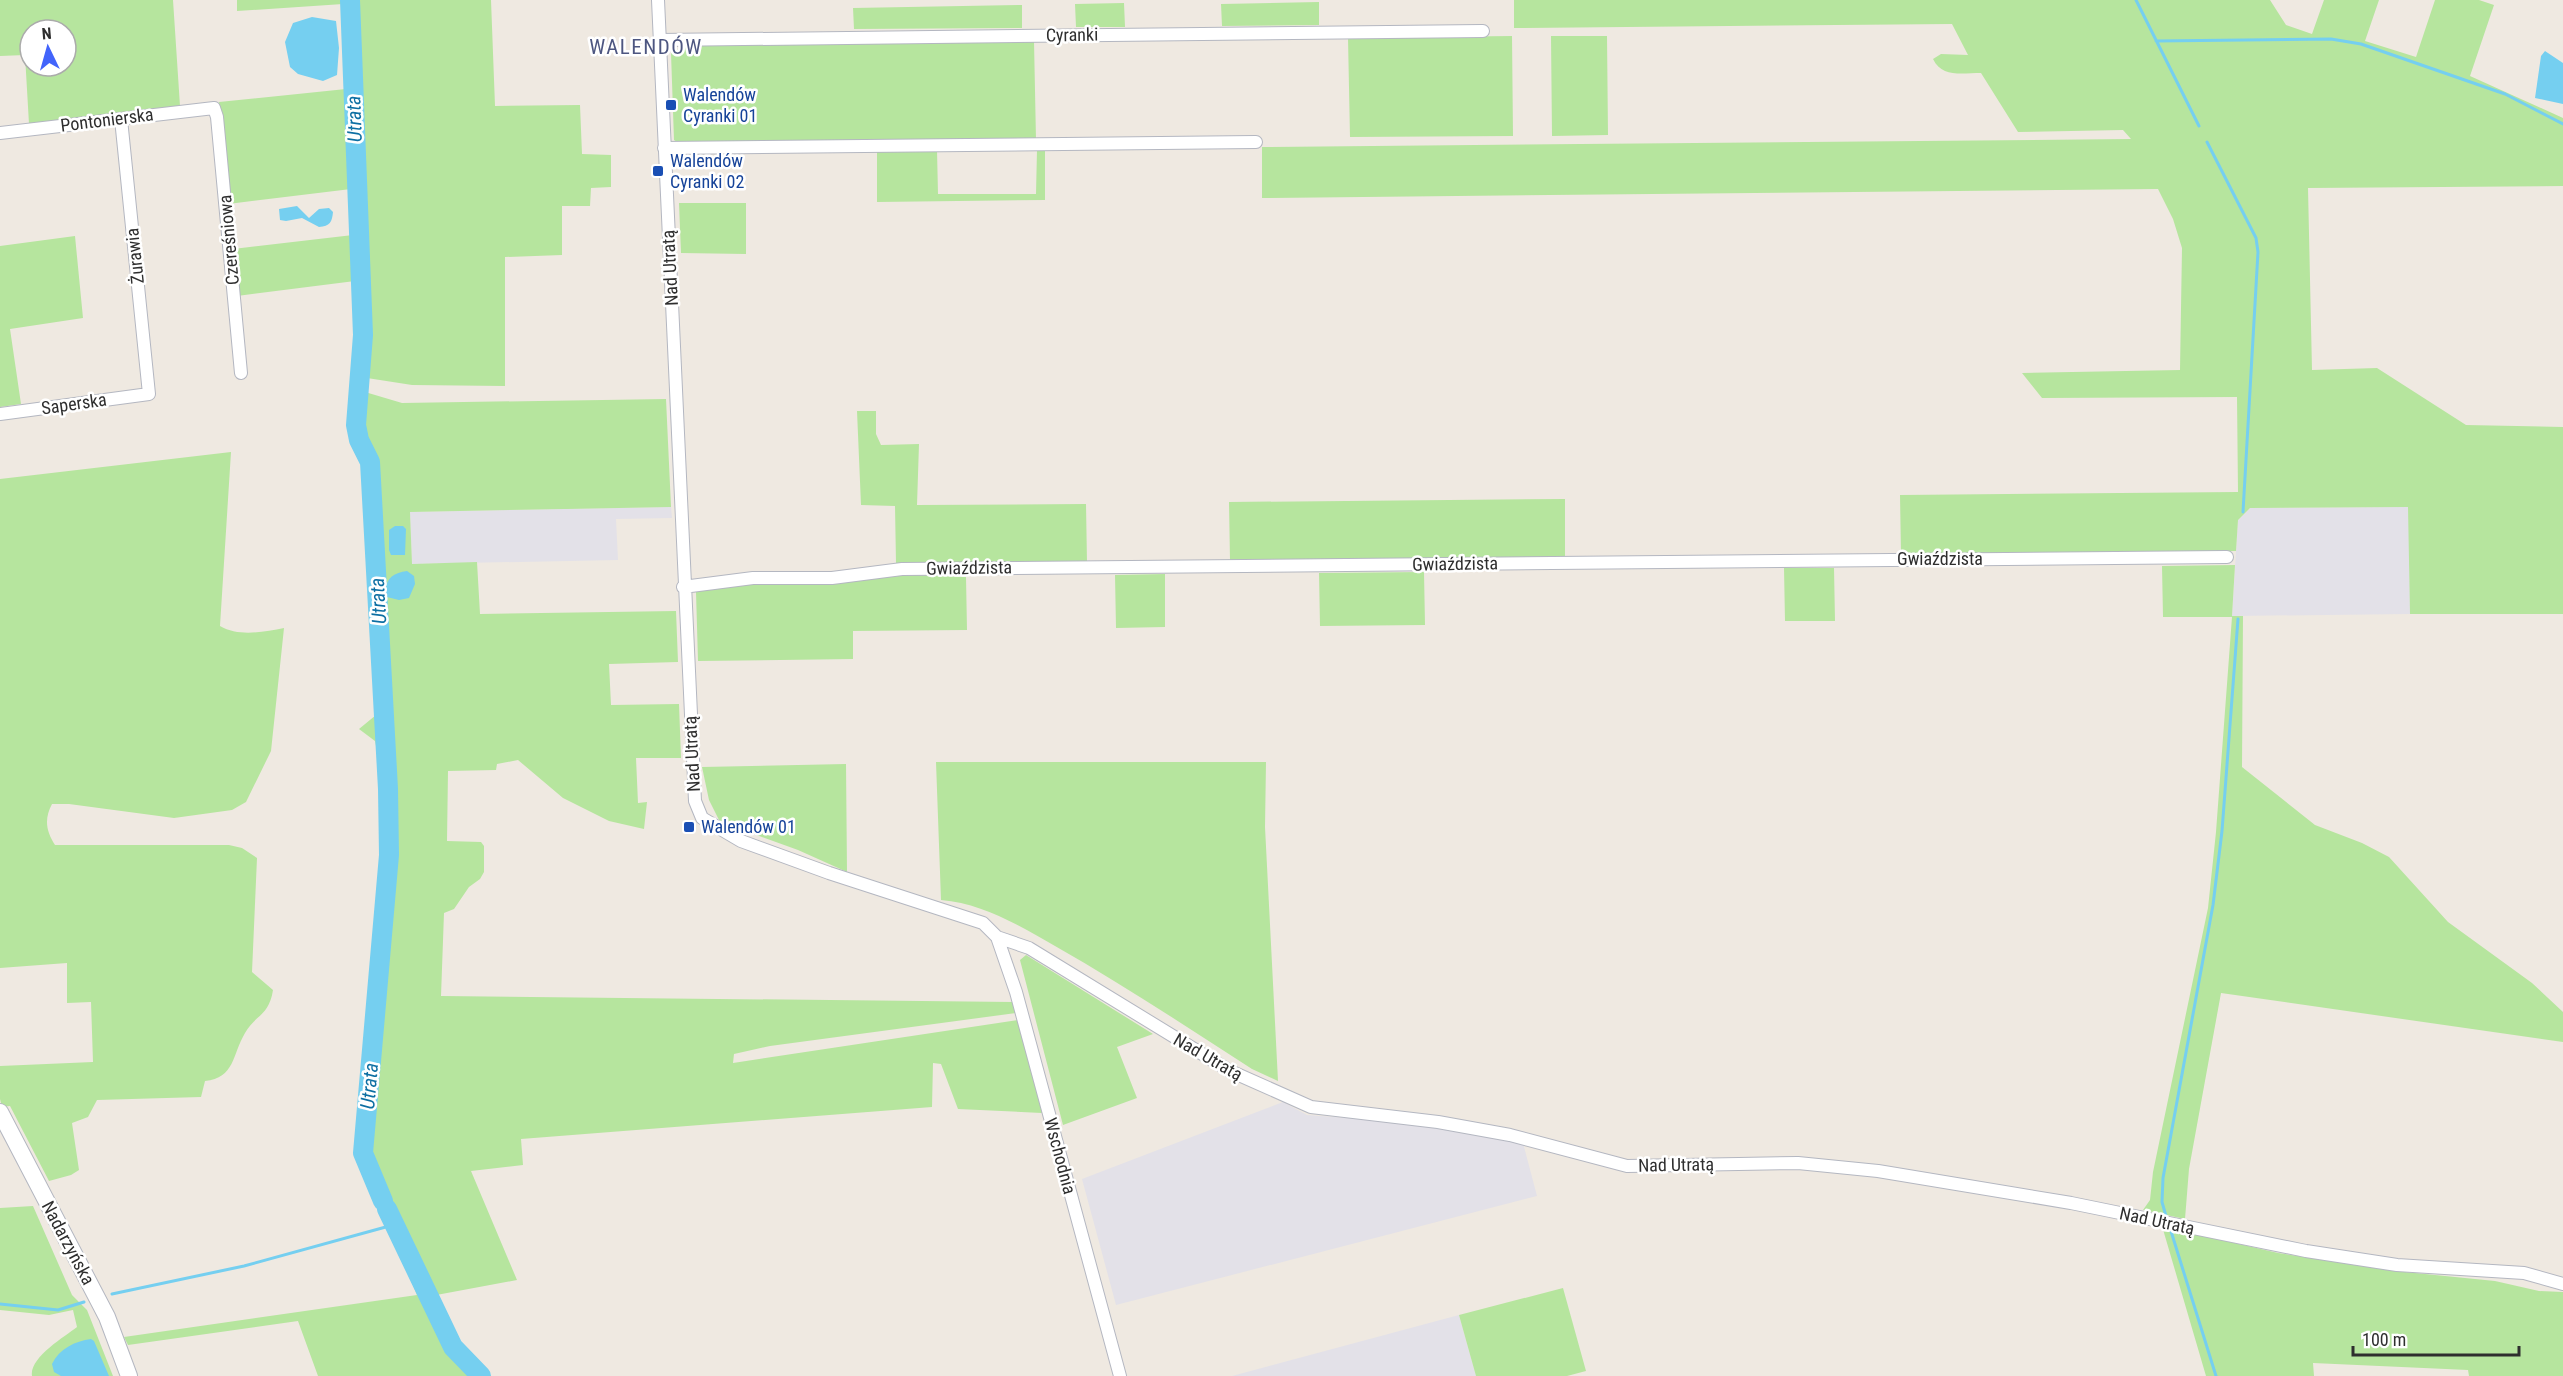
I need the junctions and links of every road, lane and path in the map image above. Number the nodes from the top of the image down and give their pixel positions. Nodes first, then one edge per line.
1 (658, 0) edge
2 (1483, 31) dead end
3 (660, 39) junction
4 (214, 108) joint
5 (121, 119) junction
6 (0, 133) edge
7 (1256, 142) dead end
8 (664, 148) junction
9 (241, 373) dead end
10 (149, 394) joint
11 (0, 414) edge
12 (2227, 557) dead end
13 (683, 587) junction
14 (997, 937) junction
15 (0, 1112) edge
16 (2563, 1284) edge
17 (129, 1376) edge
18 (1120, 1376) edge

1 - 3 street, Nad Utratą
2 - 3 street, Cyranki
3 - 8 street, Nad Utratą
4 - 5 street, Pontonierska
4 - 9 street, Czereśniowa
5 - 6 street, Pontonierska
5 - 10 street, Żurawia
7 - 8 street
8 - 13 street, Nad Utratą
10 - 11 street, Saperska
12 - 13 street, Gwiaździsta
13 - 14 street, Nad Utratą
14 - 16 street, Nad Utratą
14 - 18 street, Wschodnia
15 - 17 street, Nadarzyńska

